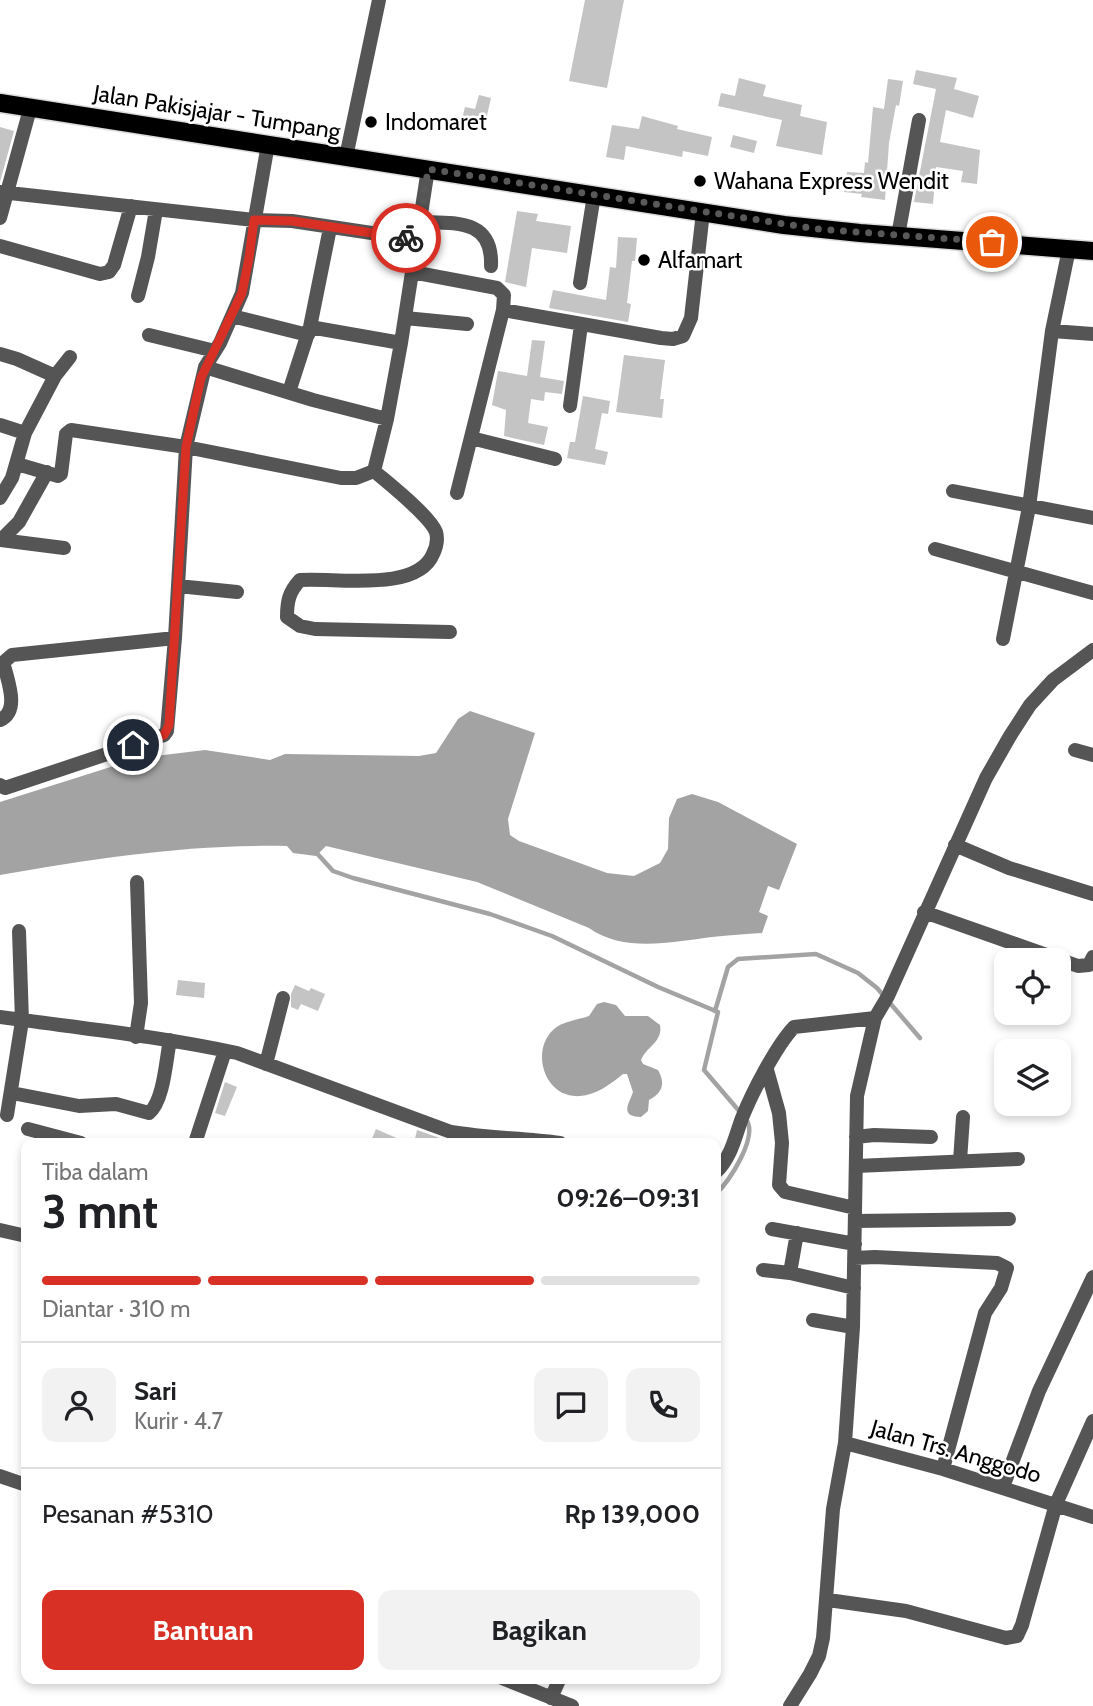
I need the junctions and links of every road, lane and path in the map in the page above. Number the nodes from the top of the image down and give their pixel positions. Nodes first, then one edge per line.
1 (379, 0) edge
2 (0, 103) edge
3 (30, 108) junction
4 (919, 120) dead end
5 (268, 144) junction
6 (346, 157) junction
7 (428, 169) junction
8 (4, 193) edge
9 (594, 195) junction
10 (131, 206) junction
11 (156, 209) junction
12 (702, 212) junction
13 (0, 218) edge
14 (254, 220) junction
15 (421, 222) junction
16 (330, 228) junction
17 (898, 236) junction
18 (418, 240) junction
19 (0, 246) edge
20 (1069, 249) junction
21 (1093, 251) edge
22 (491, 266) dead end
23 (412, 272) junction
24 (580, 283) dead end
25 (138, 296) dead end
26 (503, 310) junction
27 (232, 316) junction
28 (405, 317) junction
29 (467, 324) dead end
30 (581, 324) junction
31 (309, 331) junction
32 (1052, 331) junction
33 (1093, 334) edge
34 (149, 335) dead end
35 (401, 343) junction
36 (215, 351) junction
37 (0, 354) edge
38 (70, 357) dead end
39 (205, 367) junction
40 (55, 376) junction
41 (289, 392) junction
42 (570, 406) dead end
43 (387, 419) junction
44 (0, 425) edge
45 (25, 433) junction
46 (471, 438) junction
47 (186, 447) junction
48 (555, 459) dead end
49 (17, 464) junction
50 (374, 471) junction
51 (47, 472) junction
52 (953, 491) dead end
53 (457, 493) dead end
54 (0, 498) edge
55 (1029, 507) junction
56 (1093, 518) edge
57 (1, 541) edge
58 (64, 548) dead end
59 (935, 549) dead end
60 (1016, 573) junction
61 (178, 586) junction
62 (237, 592) dead end
63 (1093, 593) edge
64 (450, 632) dead end
65 (175, 638) junction
66 (1003, 639) dead end
67 (1093, 650) edge
68 (0, 720) edge
69 (1075, 750) dead end
70 (1093, 755) edge
71 (0, 785) edge
72 (955, 845) junction
73 (137, 882) dead end
74 (1093, 894) edge
75 (924, 912) junction
76 (19, 931) dead end
77 (1093, 957) edge
78 (283, 998) dead end
79 (0, 1017) edge
80 (875, 1018) junction
81 (22, 1020) junction
82 (136, 1037) junction
83 (170, 1040) junction
84 (225, 1051) junction
85 (266, 1065) junction
86 (767, 1070) junction
87 (12, 1093) junction
88 (7, 1115) dead end
89 (963, 1117) dead end
90 (29, 1129) dead end
91 (450, 1137) edge
92 (856, 1137) junction
93 (931, 1137) dead end
94 (62, 1138) edge
95 (197, 1138) edge
96 (484, 1138) edge
97 (1018, 1159) dead end
98 (960, 1161) junction
99 (721, 1166) edge
100 (856, 1166) junction
101 (855, 1214) junction
102 (1009, 1219) dead end
103 (772, 1229) dead end
104 (0, 1230) edge
105 (797, 1233) junction
106 (21, 1235) edge
107 (854, 1251) junction
108 (763, 1270) dead end
109 (790, 1273) junction
110 (1093, 1277) edge
111 (854, 1288) junction
112 (813, 1320) dead end
113 (853, 1327) junction
114 (1093, 1421) edge
115 (845, 1443) junction
116 (943, 1469) junction
117 (0, 1476) edge
118 (21, 1483) edge
119 (1003, 1487) junction
120 (1056, 1504) junction
121 (1093, 1517) edge
122 (827, 1607) junction
123 (517, 1684) edge
124 (557, 1684) edge
125 (551, 1698) junction
126 (572, 1706) edge
127 (790, 1706) edge

1 - 6 street
2 - 3 main road, Jalan Pakisjajar - Tumpang
3 - 5 main road, Jalan Pakisjajar - Tumpang
3 - 8 street
4 - 17 street
5 - 6 main road, Jalan Pakisjajar - Tumpang
5 - 14 street
6 - 7 main road, Jalan Pakisjajar - Tumpang
7 - 9 main road, Jalan Pakisjajar - Tumpang
7 - 15 street
8 - 10 street
8 - 13 street
9 - 12 main road, Jalan Pakisjajar - Tumpang
9 - 24 street
10 - 11 street
10 - 19 street
11 - 14 street
11 - 25 street
12 - 17 main road, Jalan Pakisjajar - Tumpang
12 - 30 street
14 - 16 street
14 - 27 street
15 - 18 street
15 - 22 street
16 - 18 street
16 - 31 street
17 - 20 main road, Jalan Pakisjajar - Tumpang
18 - 23 street
20 - 21 main road, Jalan Pakisjajar - Tumpang
20 - 32 street
23 - 26 street
23 - 28 street
26 - 30 street
26 - 46 street
27 - 31 street
27 - 36 street
28 - 29 street
28 - 35 street
30 - 42 street
31 - 35 street
31 - 41 street
32 - 33 street
32 - 55 street
34 - 36 street
35 - 43 street
36 - 39 street
37 - 40 street
38 - 40 street
39 - 41 street
39 - 47 street
40 - 45 street
41 - 43 street
43 - 50 street
44 - 45 street
45 - 49 street
46 - 48 street
46 - 53 street
47 - 50 street
47 - 51 street
47 - 61 street
49 - 51 street
49 - 54 street
50 - 64 street
51 - 57 street
52 - 55 street
55 - 56 street
55 - 60 street
57 - 58 street
59 - 60 street
60 - 63 street
60 - 66 street
61 - 62 street
61 - 65 street
65 - 68 street
65 - 71 street
67 - 72 street
69 - 70 street
72 - 74 street
72 - 75 street
73 - 82 street
75 - 77 street
75 - 80 street
76 - 81 street
78 - 85 street
79 - 81 street
80 - 86 street
80 - 92 street
81 - 82 street
81 - 87 street
82 - 83 street
83 - 84 street
83 - 87 street
84 - 85 street
84 - 95 street
85 - 91 street
86 - 99 street
86 - 101 street
87 - 88 street
89 - 98 street
90 - 94 street
91 - 96 street
92 - 93 street
92 - 100 street
97 - 98 street
98 - 100 street
100 - 101 street
101 - 102 street
101 - 107 street
103 - 105 street
104 - 106 street
105 - 107 street
105 - 109 street
107 - 111 street
107 - 116 street
108 - 109 street
109 - 111 street
110 - 119 street
111 - 113 street
112 - 113 street
113 - 115 street
114 - 120 street
115 - 116 street, Jalan Trs. Anggodo
115 - 122 street
116 - 119 street, Jalan Trs. Anggodo
117 - 118 street
119 - 120 street, Jalan Trs. Anggodo
120 - 121 street, Jalan Trs. Anggodo
120 - 122 street
122 - 127 street
123 - 125 street
124 - 125 street
125 - 126 street

